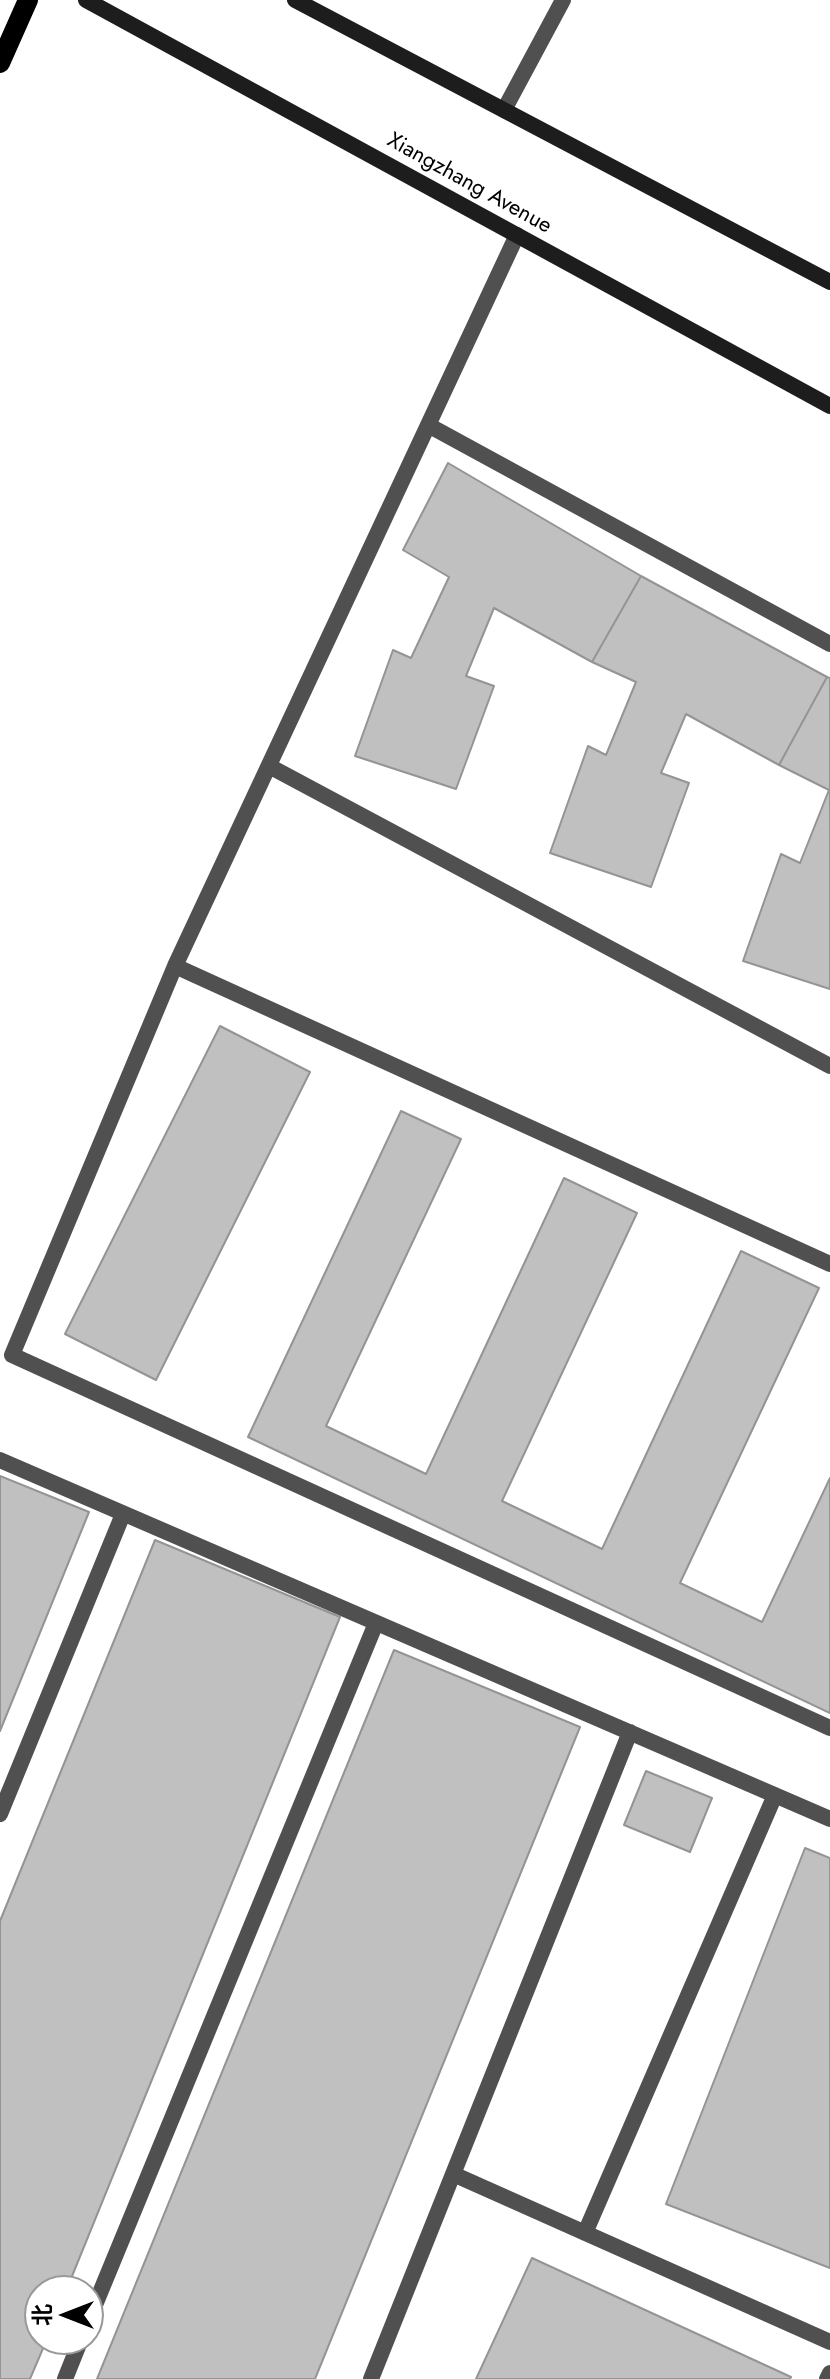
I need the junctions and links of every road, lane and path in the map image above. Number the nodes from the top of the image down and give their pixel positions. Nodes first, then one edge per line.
1 (28, 0) edge
2 (86, 0) edge
3 (295, 0) edge
4 (563, 0) edge
5 (0, 63) edge
6 (504, 110) junction
7 (517, 235) junction
8 (830, 282) edge
9 (830, 406) edge
10 (428, 425) junction
11 (830, 644) edge
12 (269, 766) junction
13 (175, 966) junction
14 (830, 1066) edge
15 (830, 1264) edge
16 (0, 1460) edge
17 (123, 1514) junction
18 (376, 1623) junction
19 (830, 1728) edge
20 (630, 1732) junction
21 (775, 1795) junction
22 (0, 1814) edge
23 (830, 1819) edge
24 (453, 2174) junction
25 (585, 2233) junction
26 (104, 2283) edge
27 (830, 2342) edge
28 (75, 2355) edge
29 (830, 2373) edge
30 (65, 2379) edge
31 (371, 2379) edge
32 (827, 2379) edge

1 - 5 main road
2 - 7 main road, Xiangzhang Avenue
3 - 6 main road
4 - 6 lane
6 - 8 main road
7 - 9 main road, Xiangzhang Avenue
7 - 10 lane
10 - 11 lane
10 - 12 lane
12 - 13 lane
12 - 14 lane
13 - 15 lane
13 - 19 lane
16 - 17 lane
17 - 18 lane
17 - 22 lane
18 - 20 lane
18 - 26 lane
20 - 21 lane
20 - 24 lane
21 - 23 lane
21 - 25 lane
24 - 25 lane
24 - 31 lane
25 - 27 lane
28 - 30 lane
29 - 32 lane

